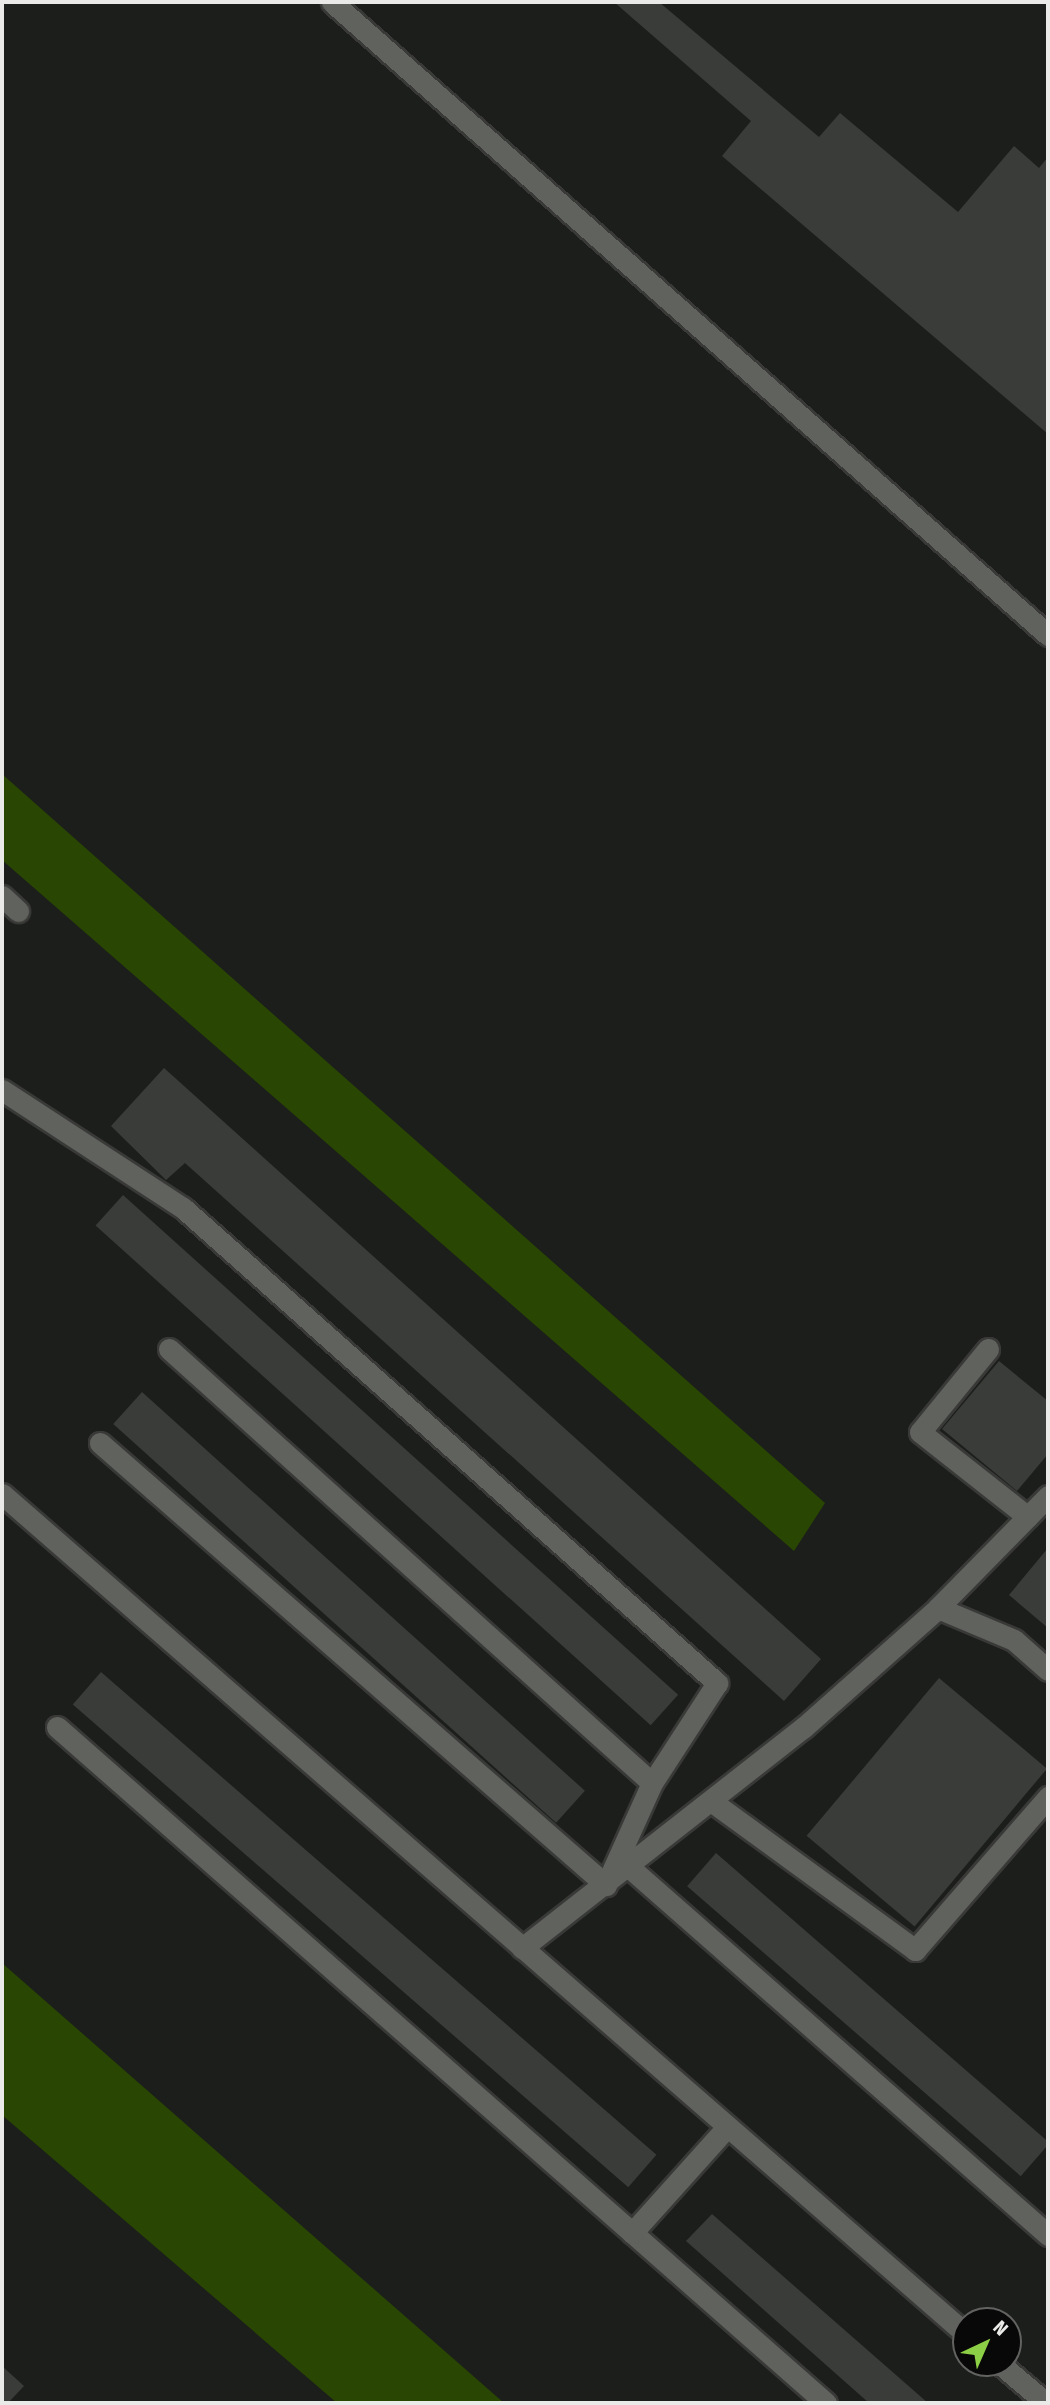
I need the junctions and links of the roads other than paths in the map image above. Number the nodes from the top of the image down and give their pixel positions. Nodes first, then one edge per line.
1 (332, 2) edge
2 (1048, 635) edge
3 (2, 897) edge
4 (18, 911) dead end
5 (2, 1090) edge
6 (169, 1349) dead end
7 (988, 1349) dead end
8 (100, 1443) dead end
9 (2, 1494) edge
10 (1048, 1496) edge
11 (1028, 1517) junction
12 (938, 1608) junction
13 (1048, 1670) edge
14 (57, 1727) dead end
15 (652, 1783) junction
16 (1048, 1797) edge
17 (712, 1801) junction
18 (629, 1867) junction
19 (606, 1885) junction
20 (522, 1948) junction
21 (727, 2127) junction
22 (632, 2233) junction
23 (1048, 2235) edge
24 (952, 2322) edge
25 (1015, 2377) edge
26 (826, 2403) edge
27 (1046, 2403) edge

1 - 2 street
3 - 4 street
5 - 15 street
6 - 15 street
7 - 11 street
8 - 19 street
9 - 20 street
10 - 11 street
11 - 12 street
12 - 13 street
12 - 17 street
14 - 22 street
15 - 19 street
16 - 17 street
17 - 18 street
18 - 19 street
18 - 23 street
19 - 20 street
20 - 21 street
21 - 22 street
21 - 24 street
22 - 26 street
25 - 27 street

